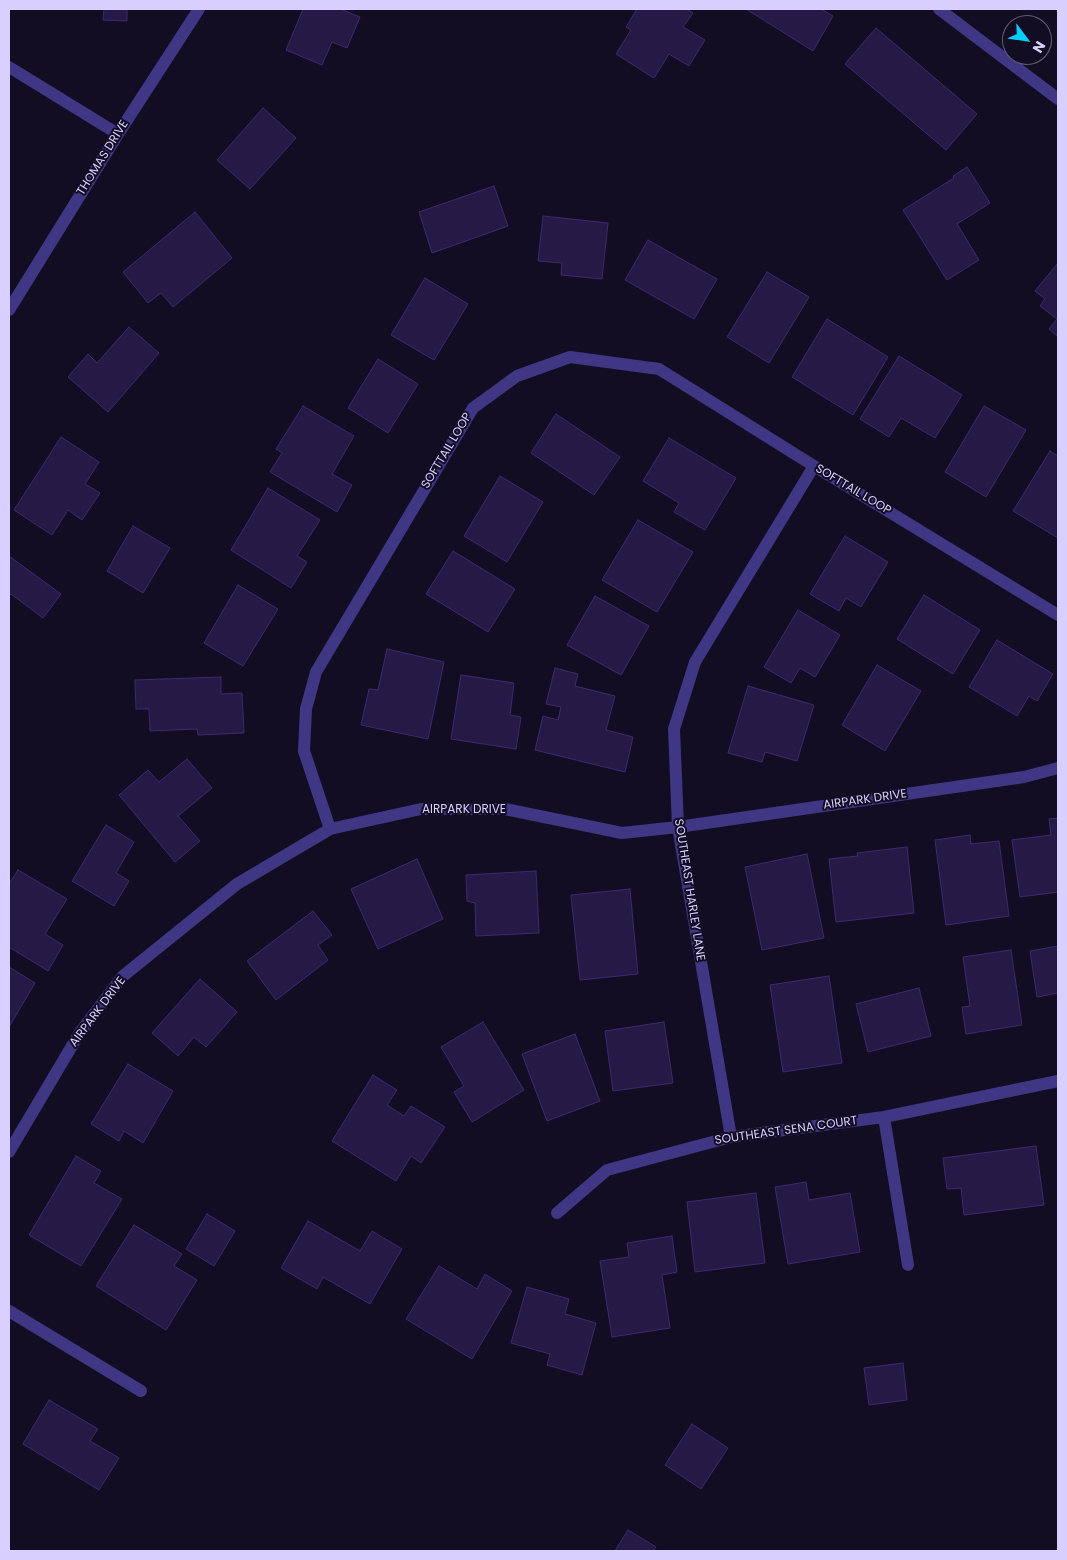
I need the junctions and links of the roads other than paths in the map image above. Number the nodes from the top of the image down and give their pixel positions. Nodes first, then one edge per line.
1 (199, 9) edge
2 (939, 9) edge
3 (9, 67) edge
4 (1058, 99) edge
5 (118, 134) junction
6 (9, 310) edge
7 (814, 466) junction
8 (1058, 615) edge
9 (1058, 768) edge
10 (678, 827) junction
11 (330, 829) junction
12 (1058, 1081) edge
13 (884, 1117) junction
14 (730, 1137) junction
15 (9, 1152) edge
16 (557, 1213) dead end
17 (908, 1265) dead end
18 (9, 1311) edge
19 (141, 1391) dead end

1 - 5 street, THOMAS DRIVE
2 - 4 street
3 - 5 street
5 - 6 street, THOMAS DRIVE
7 - 8 street, SOFTTAIL LOOP
7 - 10 street, SOUTHEAST HARLEY LANE
7 - 11 street, SOFTTAIL LOOP
9 - 10 street, AIRPARK DRIVE
10 - 11 street, AIRPARK DRIVE
10 - 14 street, SOUTHEAST HARLEY LANE
11 - 15 street, AIRPARK DRIVE
12 - 13 street, SOUTHEAST SENA COURT
13 - 14 street, SOUTHEAST SENA COURT
13 - 17 street
14 - 16 street, SOUTHEAST SENA COURT
18 - 19 street

